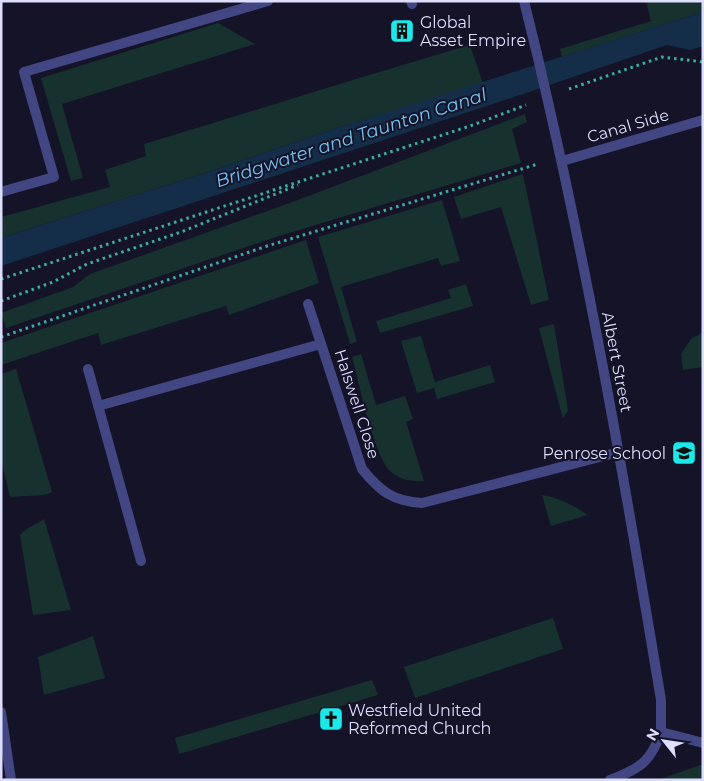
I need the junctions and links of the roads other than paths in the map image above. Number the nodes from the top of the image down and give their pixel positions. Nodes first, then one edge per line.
1 (268, 1) edge
2 (524, 1) edge
3 (703, 120) edge
4 (561, 159) junction
5 (1, 192) edge
6 (308, 304) dead end
7 (321, 344) junction
8 (88, 369) dead end
9 (98, 406) junction
10 (620, 452) junction
11 (141, 561) dead end
12 (1, 712) edge
13 (661, 732) junction
14 (703, 743) edge
15 (11, 780) edge
16 (610, 780) edge

1 - 5 street
2 - 4 street, Albert Street, bridge
3 - 4 street, Canal Side
4 - 10 street, Albert Street
6 - 7 street, Halswell Close
7 - 9 street, Halswell Close
7 - 10 street, Halswell Close
8 - 9 street
9 - 11 street
10 - 13 street, Albert Street
12 - 15 street
13 - 14 street
13 - 16 street

